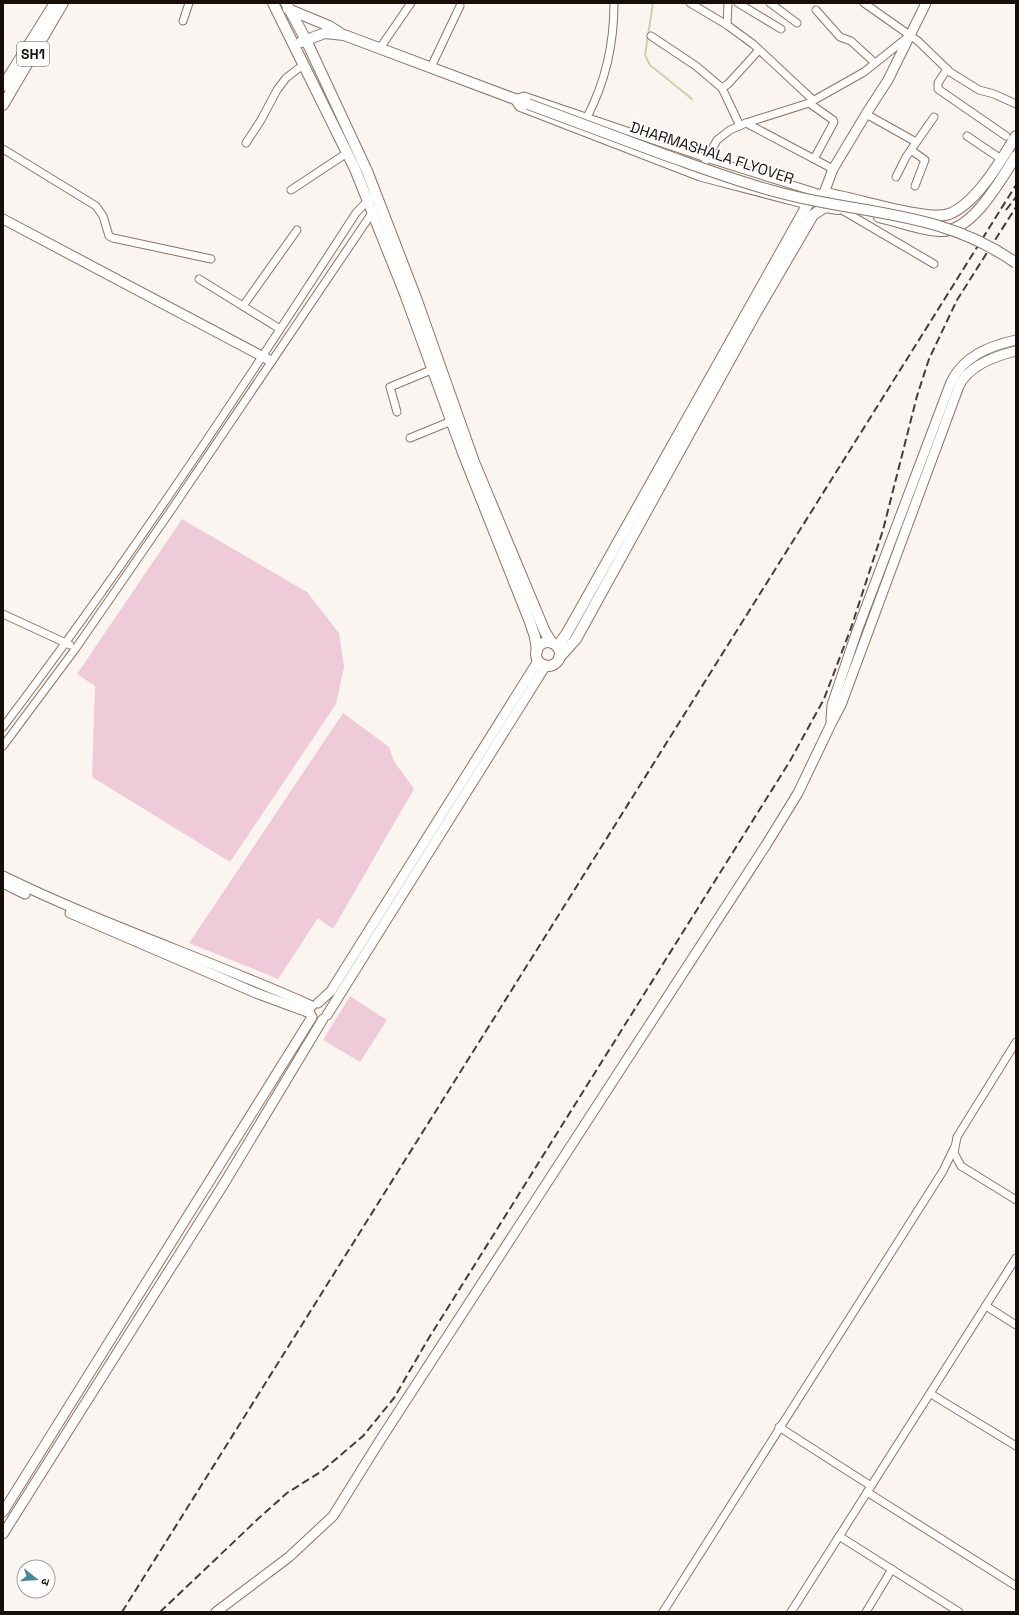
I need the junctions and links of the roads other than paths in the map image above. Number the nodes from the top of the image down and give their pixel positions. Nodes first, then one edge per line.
1 (55, 3) edge
2 (63, 3) edge
3 (189, 3) edge
4 (411, 3) edge
5 (614, 3) edge
6 (690, 3) edge
7 (728, 3) edge
8 (738, 3) edge
9 (770, 3) edge
10 (864, 3) edge
11 (926, 3) edge
12 (274, 4) edge
13 (290, 6) edge
14 (460, 6) dead end
15 (816, 10) dead end
16 (183, 21) dead end
17 (797, 23) dead end
18 (727, 25) junction
19 (781, 30) dead end
20 (910, 35) junction
21 (344, 36) junction
22 (651, 36) dead end
23 (306, 40) junction
24 (293, 44) junction
25 (380, 48) junction
26 (759, 50) junction
27 (875, 63) junction
28 (303, 65) junction
29 (431, 67) junction
30 (947, 69) junction
31 (3, 86) edge
32 (722, 88) junction
33 (514, 99) junction
34 (811, 101) junction
35 (1016, 104) edge
36 (3, 105) edge
37 (866, 114) junction
38 (587, 117) junction
39 (934, 117) dead end
40 (743, 124) junction
41 (967, 136) dead end
42 (1011, 136) edge
43 (916, 142) junction
44 (246, 143) dead end
45 (3, 149) edge
46 (911, 150) junction
47 (347, 153) junction
48 (1016, 156) edge
49 (706, 158) junction
50 (814, 159) junction
51 (1002, 159) junction
52 (832, 169) junction
53 (700, 177) junction
54 (896, 177) dead end
55 (915, 186) dead end
56 (292, 190) dead end
57 (822, 193) junction
58 (376, 194) junction
59 (367, 200) junction
60 (807, 205) junction
61 (381, 206) junction
62 (842, 210) junction
63 (372, 212) junction
64 (3, 219) edge
65 (297, 230) dead end
66 (211, 259) dead end
67 (1016, 263) edge
68 (934, 264) dead end
69 (199, 279) dead end
70 (243, 306) junction
71 (280, 329) junction
72 (1016, 340) edge
73 (1016, 351) edge
74 (262, 356) junction
75 (271, 361) junction
76 (436, 368) junction
77 (397, 412) dead end
78 (455, 420) junction
79 (410, 438) dead end
80 (103, 592) junction
81 (111, 597) junction
82 (3, 614) edge
83 (66, 643) junction
84 (555, 645) junction
85 (76, 648) junction
86 (559, 658) junction
87 (540, 659) junction
88 (830, 724) junction
89 (3, 727) edge
90 (3, 746) edge
91 (3, 876) edge
92 (3, 883) edge
93 (313, 1010) junction
94 (325, 1017) junction
95 (1016, 1042) edge
96 (954, 1148) junction
97 (1016, 1200) edge
98 (1016, 1258) edge
99 (986, 1306) junction
100 (1016, 1325) edge
101 (931, 1394) junction
102 (779, 1427) junction
103 (1016, 1446) edge
104 (869, 1489) junction
105 (3, 1512) edge
106 (3, 1534) edge
107 (839, 1536) junction
108 (892, 1569) junction
109 (1016, 1586) edge
110 (216, 1612) edge
111 (663, 1612) edge
112 (791, 1612) edge
113 (866, 1612) edge
114 (959, 1612) edge

1 - 31 main road, SH1
2 - 36 main road, SH1
3 - 16 street
4 - 25 street
5 - 38 street
6 - 18 street
7 - 18 street
8 - 19 street
9 - 17 street
10 - 20 street
11 - 20 street
12 - 13 main road
12 - 24 main road
13 - 21 main road
13 - 23 main road
14 - 29 street
15 - 27 street
18 - 26 street
20 - 27 street
20 - 30 street
20 - 37 street
21 - 23 main road
21 - 25 main road, DHARMASHALA FLYOVER
22 - 32 street
23 - 24 main road
23 - 58 main road
24 - 28 main road
25 - 29 main road, DHARMASHALA FLYOVER
26 - 32 street
26 - 34 street
27 - 34 street
28 - 44 street
28 - 47 main road
29 - 33 main road, DHARMASHALA FLYOVER
30 - 35 street
30 - 42 street
32 - 40 street
33 - 38 street
33 - 53 street
33 - 67 main road, DHARMASHALA FLYOVER, bridge
34 - 40 street
34 - 50 street
37 - 43 street
37 - 52 street
38 - 49 street
39 - 43 street
40 - 49 street
40 - 50 street
41 - 51 street
42 - 51 main road
43 - 46 street
45 - 66 street
46 - 54 street
46 - 55 street
47 - 56 street
47 - 59 main road
48 - 62 main road
49 - 53 street
49 - 57 street
50 - 52 street
51 - 57 main road
52 - 57 street
53 - 60 street
57 - 60 main road
58 - 59 street
58 - 61 main road
59 - 63 main road
59 - 71 street
60 - 84 main road
61 - 63 street
61 - 76 main road
62 - 68 street
62 - 86 main road
63 - 75 street
63 - 76 main road
64 - 74 street
65 - 70 street
69 - 70 street
70 - 71 street
71 - 74 street
72 - 88 street
73 - 88 street
74 - 75 street
74 - 80 street
75 - 81 street
76 - 77 street
76 - 78 main road
78 - 79 street
78 - 84 main road
78 - 87 main road
80 - 81 street
80 - 83 street
81 - 85 street
82 - 83 street
83 - 85 street
83 - 89 street
84 - 86 main road
84 - 87 main road
85 - 90 street
86 - 87 main road
87 - 93 street
87 - 94 street
88 - 110 street
91 - 93 street
92 - 93 street
93 - 94 street
93 - 94 street
93 - 105 street
94 - 106 street
95 - 96 street
96 - 97 street
96 - 102 street
98 - 99 street
99 - 100 street
99 - 101 street
101 - 103 street
101 - 104 street
102 - 104 street
102 - 111 street
104 - 107 street
104 - 109 street
107 - 108 street
107 - 112 street
108 - 113 street
108 - 114 street

